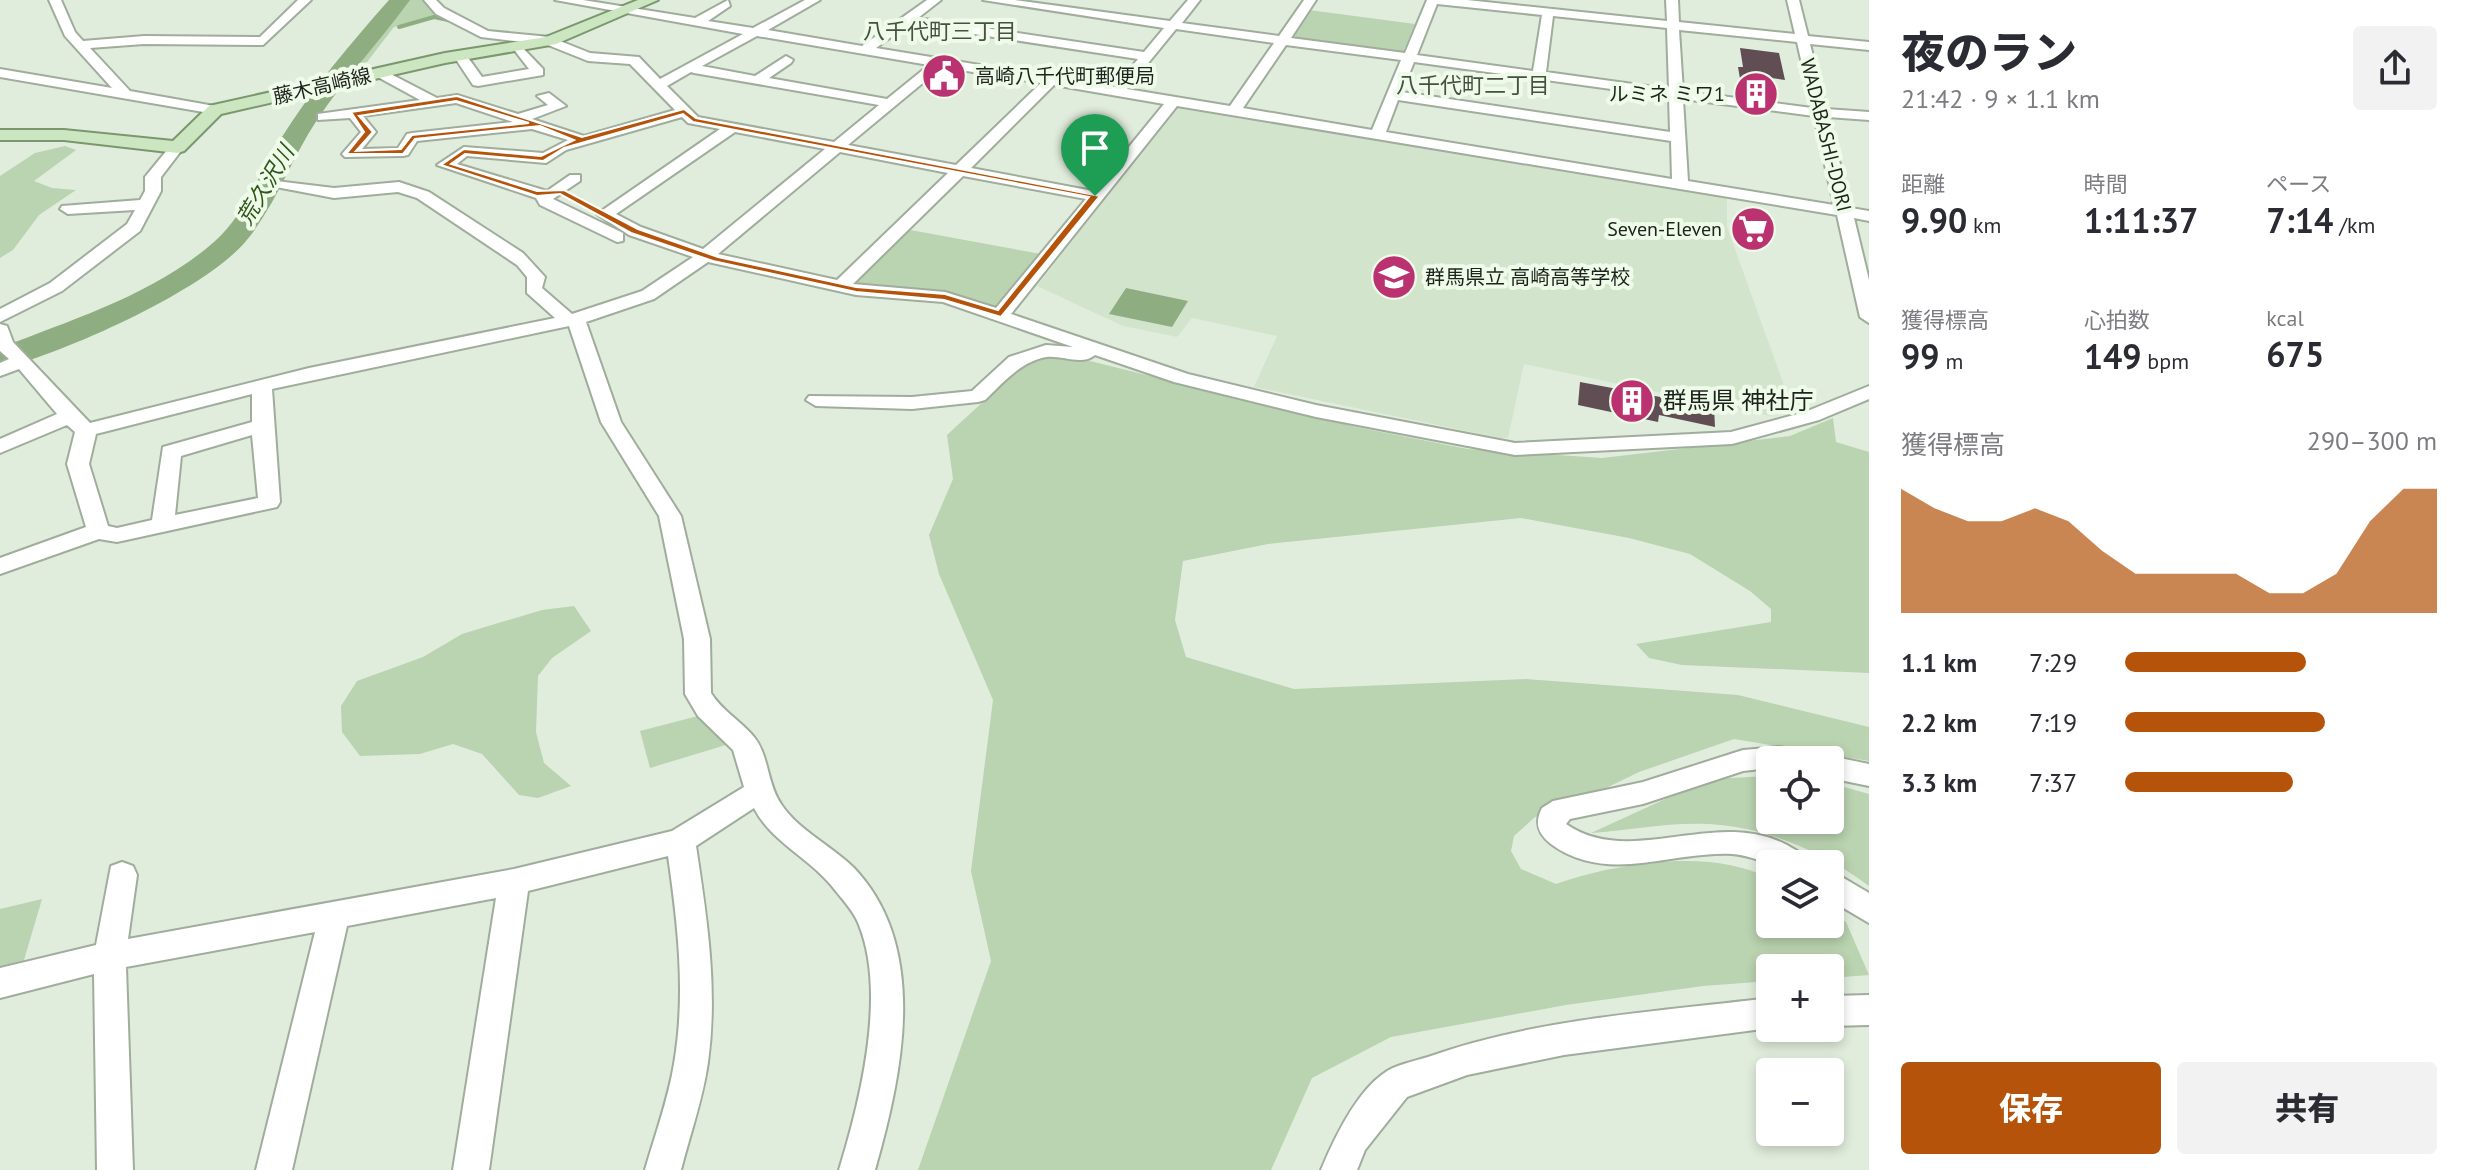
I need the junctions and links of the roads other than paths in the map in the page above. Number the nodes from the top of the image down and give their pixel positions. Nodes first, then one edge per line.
1 (305, 0) edge
2 (430, 0) edge
3 (561, 0) edge
4 (651, 0) edge
5 (814, 0) edge
6 (935, 0) edge
7 (989, 0) edge
8 (1194, 0) edge
9 (1310, 0) edge
10 (1433, 0) edge
11 (1672, 0) edge
12 (1793, 0) edge
13 (61, 1) edge
14 (726, 3) dead end
15 (626, 11) junction
16 (1548, 12) junction
17 (907, 20) junction
18 (698, 22) junction
19 (1173, 25) junction
20 (1672, 26) junction
21 (758, 32) junction
22 (1283, 40) junction
23 (1803, 40) junction
24 (550, 41) junction
25 (80, 45) junction
26 (1869, 46) edge
27 (518, 47) junction
28 (865, 50) junction
29 (459, 55) junction
30 (1148, 57) junction
31 (1408, 58) junction
32 (786, 60) dead end
33 (939, 63) junction
34 (694, 69) junction
35 (0, 73) edge
36 (381, 73) junction
37 (1539, 76) junction
38 (756, 80) junction
39 (1051, 81) junction
40 (658, 85) junction
41 (739, 90) dead end
42 (1118, 92) junction
43 (124, 93) junction
44 (1392, 95) junction
45 (1675, 95) junction
46 (544, 96) dead end
47 (433, 101) junction
48 (1174, 101) junction
49 (889, 103) junction
50 (215, 110) junction
51 (1234, 111) junction
52 (684, 112) junction
53 (1820, 112) junction
54 (354, 114) junction
55 (1869, 116) edge
56 (323, 117) dead end
57 (521, 118) junction
58 (591, 123) dead end
59 (540, 124) junction
60 (733, 127) junction
61 (607, 132) junction
62 (0, 135) edge
63 (1377, 135) junction
64 (1678, 138) junction
65 (581, 140) junction
66 (1571, 144) junction
67 (177, 147) junction
68 (836, 147) junction
69 (960, 170) junction
70 (575, 178) dead end
71 (282, 184) dead end
72 (1680, 185) junction
73 (548, 194) junction
74 (1095, 196) junction
75 (145, 205) junction
76 (68, 209) dead end
77 (1845, 213) junction
78 (605, 214) junction
79 (1869, 216) edge
80 (635, 231) junction
81 (704, 256) junction
82 (1863, 260) edge
83 (840, 287) junction
84 (1001, 314) junction
85 (0, 316) edge
86 (1869, 317) edge
87 (572, 320) junction
88 (12, 349) edge
89 (1094, 350) junction
90 (0, 370) edge
91 (262, 386) junction
92 (1869, 392) edge
93 (816, 400) dead end
94 (78, 423) junction
95 (262, 426) junction
96 (0, 447) edge
97 (163, 526) junction
98 (98, 531) junction
99 (0, 566) edge
100 (1756, 760) edge
101 (1844, 770) edge
102 (1869, 775) edge
103 (759, 791) junction
104 (680, 841) junction
105 (1767, 850) edge
106 (122, 875) dead end
107 (514, 882) junction
108 (1844, 893) edge
109 (1869, 910) edge
110 (334, 916) junction
111 (110, 956) junction
112 (0, 983) edge
113 (1869, 1010) edge
114 (1844, 1011) edge
115 (1756, 1015) edge
116 (115, 1170) edge
117 (274, 1170) edge
118 (471, 1170) edge
119 (663, 1170) edge
120 (857, 1170) edge
121 (1339, 1170) edge

1 - 25 street
2 - 24 street
3 - 15 street
4 - 15 main road, 藤木高崎線
5 - 21 street
6 - 17 street
7 - 19 street
8 - 19 street
9 - 22 street
10 - 16 street
10 - 31 street
11 - 20 street
12 - 23 street, WADABASHI-DORI
13 - 25 street
14 - 18 street
15 - 18 street
15 - 24 main road, 藤木高崎線
16 - 20 street
16 - 37 street
17 - 28 street
17 - 30 street
18 - 21 street
19 - 22 street
19 - 30 street
20 - 23 street
20 - 45 street
21 - 28 street
21 - 34 street
22 - 31 street
22 - 51 street
23 - 26 street
23 - 53 street, WADABASHI-DORI
24 - 27 main road, 藤木高崎線
24 - 40 street
25 - 43 street
27 - 29 main road, 藤木高崎線
27 - 29 street
28 - 33 street
29 - 36 main road, 藤木高崎線
30 - 42 street
31 - 37 street
31 - 44 street
32 - 38 street
33 - 39 street
33 - 49 street
34 - 38 street
34 - 40 street
35 - 43 street
36 - 47 street
36 - 50 main road, 藤木高崎線
37 - 45 street
38 - 41 street
38 - 49 street
39 - 42 street
39 - 69 street
40 - 52 street
42 - 48 street
43 - 50 street
44 - 63 street
44 - 66 street
45 - 53 street
45 - 64 street
46 - 57 street
47 - 54 street
47 - 57 street
48 - 51 street
48 - 74 street
49 - 68 street
50 - 67 main road
51 - 63 street
52 - 60 street
52 - 61 street
53 - 55 street
53 - 77 street, WADABASHI-DORI
54 - 56 street
54 - 59 street
57 - 59 street
58 - 61 street
59 - 65 street
60 - 68 street
60 - 78 street
61 - 65 street
62 - 67 main road
63 - 66 street
64 - 66 street
64 - 72 street
65 - 73 street
66 - 72 street
67 - 75 street
68 - 69 street
68 - 81 street
69 - 74 street
69 - 83 street
70 - 73 street
71 - 87 street
72 - 77 street
73 - 78 street
73 - 80 street
74 - 84 street
75 - 76 street
75 - 85 street
77 - 79 street
77 - 82 street, WADABASHI-DORI
78 - 80 street
80 - 81 street
81 - 83 street
81 - 87 street
82 - 86 street, WADABASHI-DORI
83 - 84 street
84 - 89 street
87 - 91 street
87 - 103 street
88 - 90 street
88 - 94 street
89 - 92 street
89 - 93 street
91 - 94 street
91 - 95 street
94 - 96 street
94 - 98 street
95 - 97 street
95 - 97 street
97 - 98 street
98 - 99 street
100 - 105 street
101 - 102 street
103 - 104 street
103 - 120 street
104 - 107 street
104 - 119 street
106 - 111 street
107 - 110 street
107 - 118 street
108 - 109 street
110 - 111 street
110 - 117 street
111 - 112 street
111 - 116 street
113 - 114 street
115 - 121 street

